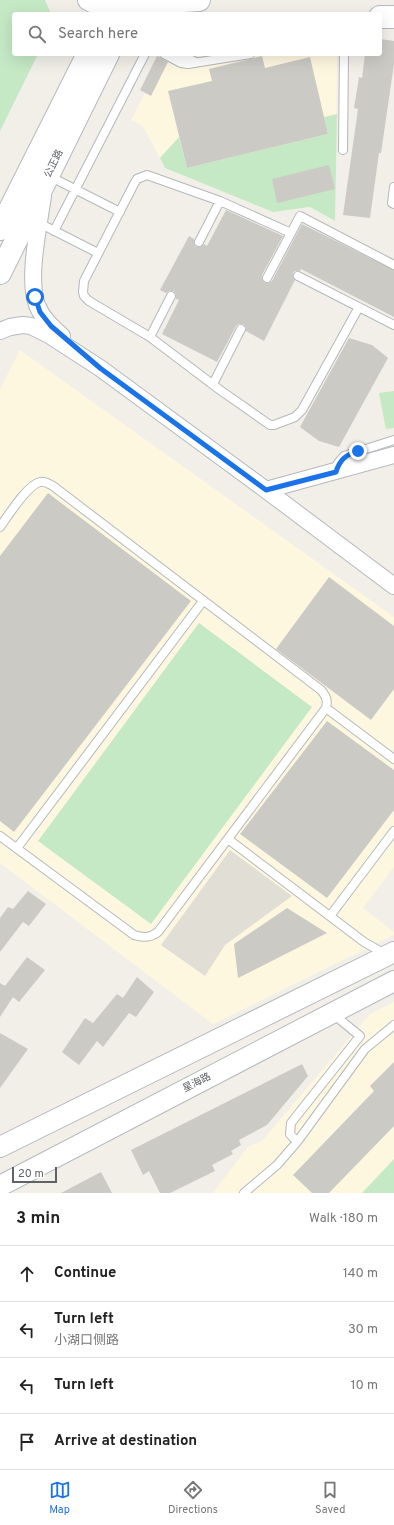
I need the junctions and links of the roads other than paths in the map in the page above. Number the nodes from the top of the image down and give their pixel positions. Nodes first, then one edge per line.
1 (88, 0) edge
2 (199, 0) edge
3 (121, 8) edge
4 (394, 16) edge
5 (382, 17) edge
6 (87, 56) edge
7 (107, 56) edge
8 (144, 56) edge
9 (168, 56) edge
10 (183, 56) edge
11 (236, 56) edge
12 (344, 56) edge
13 (196, 62) junction
14 (343, 150) dead end
15 (46, 179) junction
16 (394, 187) edge
17 (75, 189) junction
18 (220, 201) junction
19 (394, 204) edge
20 (120, 212) junction
21 (39, 223) junction
22 (0, 229) edge
23 (54, 231) junction
24 (291, 232) junction
25 (199, 242) dead end
26 (98, 253) junction
27 (394, 265) edge
28 (0, 273) edge
29 (298, 276) dead end
30 (267, 278) dead end
31 (171, 296) dead end
32 (359, 307) junction
33 (394, 325) edge
34 (241, 329) dead end
35 (0, 330) edge
36 (150, 337) junction
37 (100, 368) junction
38 (213, 384) junction
39 (394, 440) edge
40 (394, 455) edge
41 (336, 472) junction
42 (266, 490) junction
43 (0, 527) edge
44 (394, 586) edge
45 (203, 601) junction
46 (326, 708) junction
47 (394, 759) edge
48 (394, 831) edge
49 (0, 836) edge
50 (228, 839) junction
51 (17, 848) junction
52 (330, 916) junction
53 (391, 953) edge
54 (394, 981) edge
55 (332, 1013) junction
56 (394, 1025) edge
57 (296, 1142) junction
58 (0, 1147) edge
59 (0, 1186) edge
60 (244, 1193) edge

1 - 3 street
2 - 3 main road
4 - 5 main road
6 - 22 main road, 公正路
7 - 15 main road, 公正路
8 - 17 lane
9 - 13 lane
10 - 13 lane
11 - 13 lane
12 - 14 lane
15 - 17 lane
15 - 21 street
15 - 28 main road, 公正路
16 - 19 lane
17 - 20 lane
17 - 23 lane
18 - 20 lane
18 - 24 lane
18 - 25 lane
20 - 26 lane
21 - 23 lane
21 - 37 street
23 - 26 lane
24 - 27 lane
24 - 30 lane
26 - 36 lane
29 - 32 lane
31 - 36 lane
32 - 33 lane
32 - 38 lane
34 - 38 lane
35 - 37 street
36 - 38 lane
37 - 42 street
39 - 41 lane
40 - 41 street
41 - 42 street
42 - 44 street
43 - 45 lane
45 - 46 lane
45 - 51 lane
46 - 47 lane
46 - 50 lane
48 - 52 lane
49 - 51 lane
50 - 51 lane
50 - 52 lane
52 - 53 lane
53 - 58 street
54 - 55 street, 星海路
55 - 57 lane
55 - 59 street, 星海路
56 - 57 lane
57 - 60 lane

